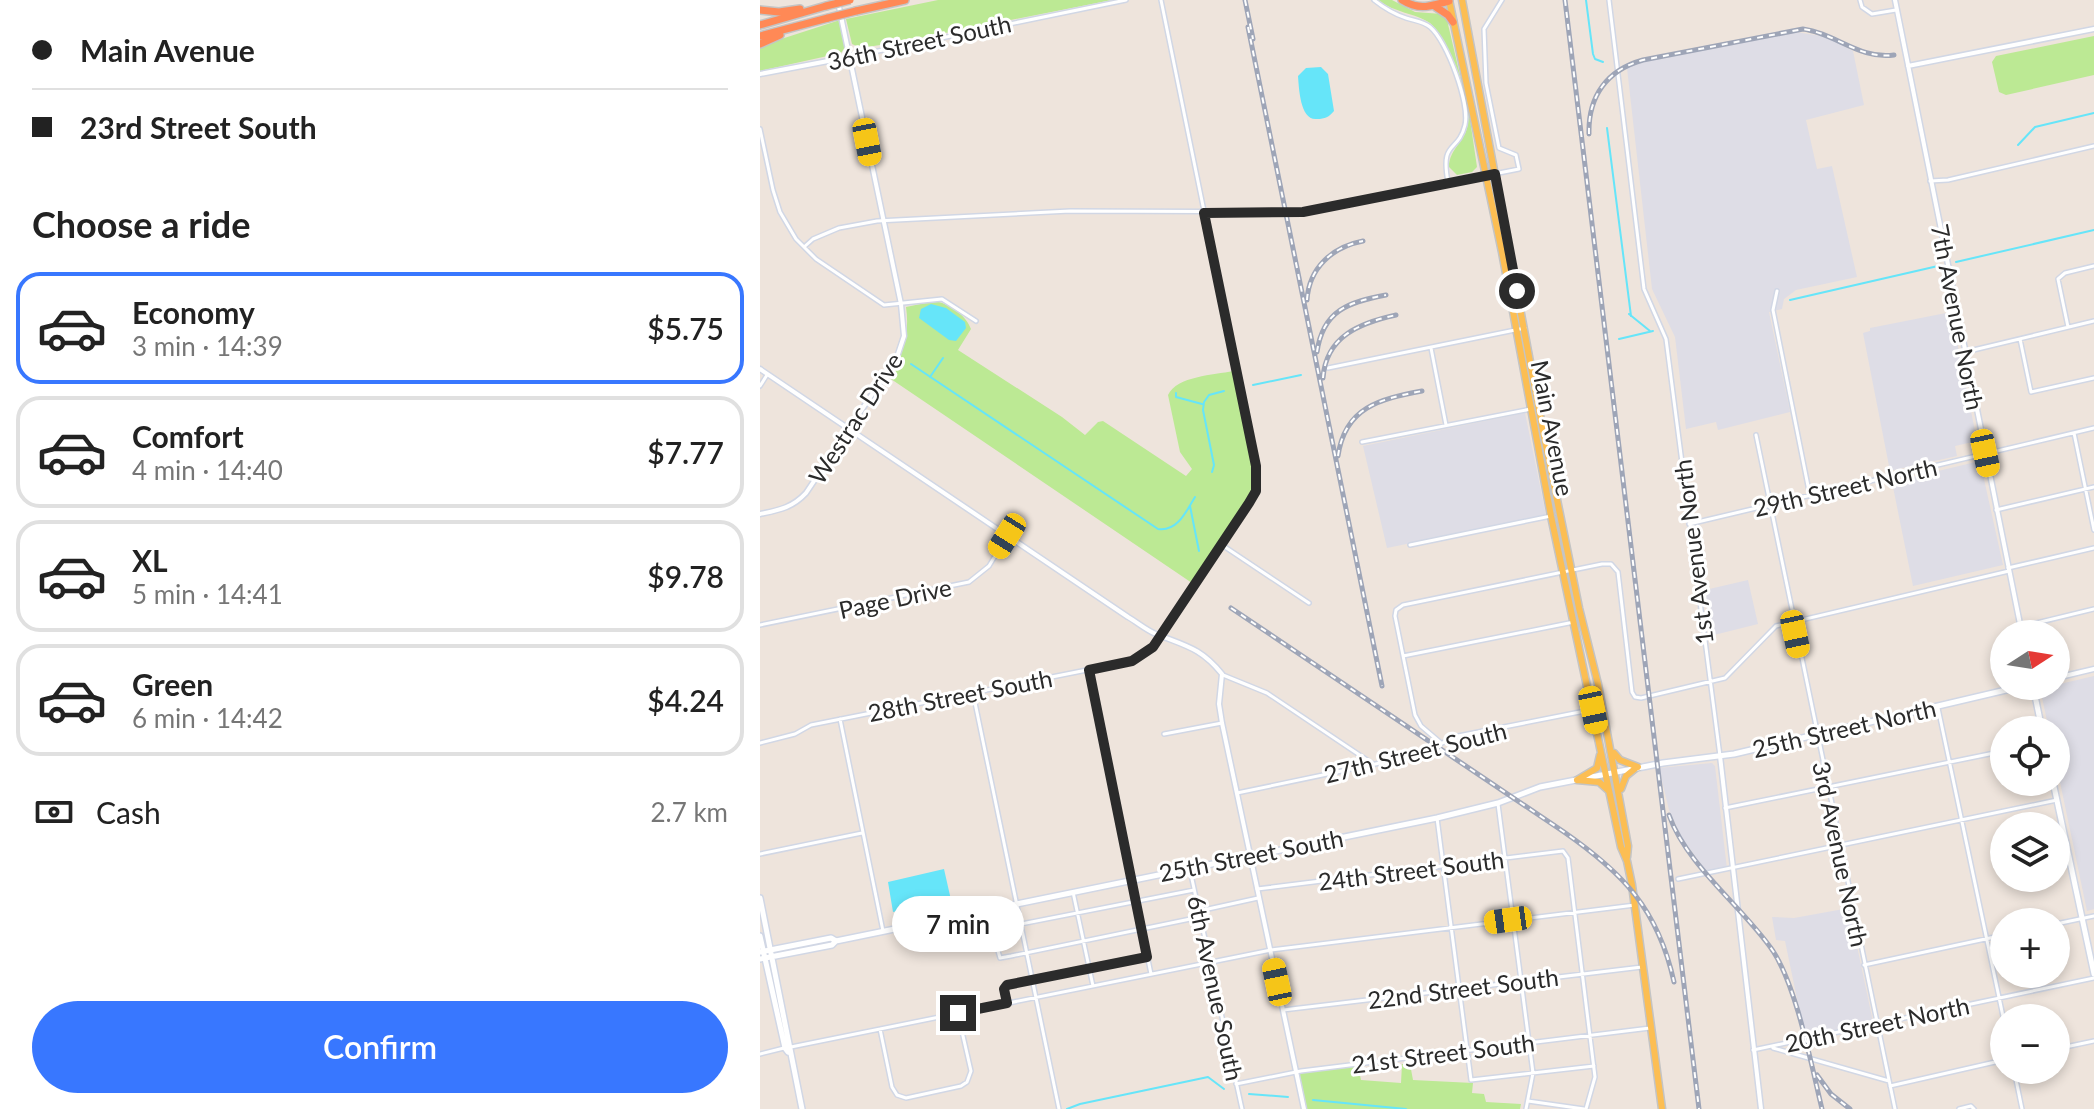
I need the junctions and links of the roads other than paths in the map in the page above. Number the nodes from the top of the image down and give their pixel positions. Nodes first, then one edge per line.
1 (837, 0) edge
2 (850, 0) edge
3 (905, 0) edge
4 (1126, 0) edge
5 (1161, 0) edge
6 (1374, 0) edge
7 (1402, 0) edge
8 (1451, 0) edge
9 (1462, 0) edge
10 (1502, 0) edge
11 (1609, 0) edge
12 (1860, 0) edge
13 (1895, 0) edge
14 (824, 6) junction
15 (1436, 7) junction
16 (760, 10) edge
17 (1896, 10) junction
18 (1453, 22) junction
19 (803, 24) junction
20 (760, 25) edge
21 (2094, 29) edge
22 (760, 36) edge
23 (760, 44) edge
24 (849, 57) junction
25 (1907, 66) junction
26 (760, 74) edge
27 (760, 129) edge
28 (2094, 146) edge
29 (1495, 174) junction
30 (1486, 175) junction
31 (1930, 181) junction
32 (1448, 182) junction
33 (1204, 213) junction
34 (883, 220) junction
35 (804, 247) junction
36 (2094, 266) edge
37 (1777, 291) dead end
38 (901, 304) junction
39 (976, 321) dead end
40 (2094, 321) edge
41 (2068, 327) junction
42 (1521, 329) junction
43 (2020, 339) junction
44 (1431, 348) junction
45 (1965, 352) junction
46 (1328, 368) dead end
47 (760, 369) edge
48 (767, 375) junction
49 (2094, 378) edge
50 (760, 386) edge
51 (1532, 412) junction
52 (1446, 425) junction
53 (2094, 428) edge
54 (849, 429) junction
55 (2074, 433) junction
56 (1756, 435) dead end
57 (1362, 442) dead end
58 (1547, 446) junction
59 (1985, 453) junction
60 (2094, 487) edge
61 (2085, 489) junction
62 (1810, 496) junction
63 (1769, 506) junction
64 (1996, 510) junction
65 (760, 514) edge
66 (1551, 516) junction
67 (1689, 524) junction
68 (2094, 530) edge
69 (1007, 536) junction
70 (1222, 545) junction
71 (1410, 545) dead end
72 (2094, 548) edge
73 (2009, 569) junction
74 (1572, 570) junction
75 (1564, 572) junction
76 (1309, 603) dead end
77 (2094, 609) edge
78 (1573, 618) junction
79 (2019, 620) edge
80 (2049, 620) edge
81 (1793, 621) junction
82 (760, 625) edge
83 (1161, 635) junction
84 (1403, 656) junction
85 (1592, 658) junction
86 (2094, 669) edge
87 (1089, 670) junction
88 (1222, 674) junction
89 (2070, 675) edge
90 (1708, 682) junction
91 (973, 693) junction
92 (1990, 694) edge
93 (1937, 706) junction
94 (1593, 710) junction
95 (840, 719) junction
96 (1222, 723) junction
97 (1598, 731) junction
98 (1164, 734) dead end
99 (1816, 735) junction
100 (760, 743) edge
101 (1441, 743) junction
102 (1610, 743) junction
103 (1990, 754) edge
104 (1720, 756) junction
105 (1949, 762) junction
106 (1663, 763) joint
107 (1373, 764) junction
108 (1638, 767) junction
109 (1616, 771) junction
110 (1607, 773) junction
111 (1577, 780) junction
112 (1827, 788) junction
113 (1610, 792) junction
114 (1236, 793) junction
115 (2056, 796) edge
116 (1620, 797) junction
117 (2057, 800) junction
118 (1498, 803) junction
119 (1725, 808) junction
120 (1437, 818) junction
121 (1962, 821) junction
122 (864, 833) junction
123 (1840, 847) junction
124 (760, 854) edge
125 (1249, 855) junction
126 (1506, 858) junction
127 (1627, 861) junction
128 (1444, 866) junction
129 (1190, 867) junction
130 (1732, 869) junction
131 (1678, 879) dead end
132 (1131, 880) junction
133 (1257, 889) junction
134 (1194, 890) junction
135 (1073, 892) junction
136 (760, 898) edge
137 (1259, 898) junction
138 (1135, 901) junction
139 (1015, 903) junction
140 (1635, 905) junction
141 (1199, 911) junction
142 (1575, 912) junction
143 (1077, 913) junction
144 (2094, 916) edge
145 (1200, 917) junction
146 (2082, 918) junction
147 (1513, 919) junction
148 (2070, 921) edge
149 (1020, 925) junction
150 (1452, 927) junction
151 (1141, 929) junction
152 (883, 931) junction
153 (760, 936) edge
154 (1990, 937) edge
155 (1986, 938) junction
156 (1084, 941) junction
157 (1271, 950) junction
158 (1026, 953) junction
159 (765, 955) edge
160 (1147, 957) junction
161 (1210, 962) junction
162 (1864, 965) junction
163 (1642, 967) junction
164 (1089, 968) junction
165 (1582, 973) junction
166 (1151, 974) junction
167 (2094, 976) edge
168 (1032, 980) junction
169 (1521, 981) junction
170 (1093, 986) junction
171 (1460, 989) junction
172 (1036, 998) junction
173 (1999, 998) junction
174 (1007, 1003) junction
175 (2000, 1004) edge
176 (1283, 1010) junction
177 (958, 1013) junction
178 (1877, 1024) junction
179 (1650, 1028) junction
180 (880, 1032) junction
181 (1589, 1034) junction
182 (2094, 1041) edge
183 (1528, 1042) junction
184 (2070, 1046) edge
185 (1770, 1047) junction
186 (788, 1049) junction
187 (1467, 1050) junction
188 (1753, 1050) junction
189 (760, 1054) edge
190 (1990, 1063) edge
191 (1594, 1066) junction
192 (1296, 1072) junction
193 (1533, 1073) junction
194 (1890, 1083) junction
195 (1236, 1084) junction
196 (2017, 1084) edge
197 (1528, 1101) junction
198 (802, 1109) edge
199 (1059, 1109) edge
200 (1242, 1109) edge
201 (1304, 1109) edge
202 (1526, 1109) edge
203 (1585, 1109) edge
204 (1662, 1109) edge
205 (1761, 1109) edge
206 (1895, 1109) edge
207 (1959, 1109) edge
208 (1974, 1109) edge
209 (2022, 1109) edge

1 - 24 street, Westrac Drive
2 - 14 highway, bridge
3 - 19 highway, bridge
4 - 24 street, 36th Street South
5 - 33 street
6 - 32 street
7 - 15 highway
8 - 15 highway
8 - 18 main road, Main Avenue
9 - 29 main road, Main Avenue
10 - 29 street
11 - 67 street, 1st Avenue North
12 - 17 street
13 - 17 street, 7th Avenue North
14 - 16 highway
14 - 20 highway
15 - 18 highway
17 - 25 street, 7th Avenue North
18 - 30 main road, Main Avenue
19 - 22 highway
19 - 23 highway
21 - 25 street
24 - 26 street, 36th Street South
24 - 34 street, Westrac Drive
25 - 31 street, 7th Avenue North
27 - 35 street
28 - 31 street
29 - 30 street
29 - 42 main road, Main Avenue
30 - 32 street
30 - 42 main road, Main Avenue
31 - 45 street, 7th Avenue North
32 - 33 street
33 - 34 street
33 - 70 street, 28th Street South
34 - 35 street
34 - 38 street, Westrac Drive
35 - 38 street
36 - 41 street
37 - 62 street
38 - 39 street
38 - 54 street, Westrac Drive
40 - 41 street
41 - 43 street
42 - 44 street
42 - 51 main road, Main Avenue
42 - 58 main road, Main Avenue
43 - 45 street
43 - 49 street
44 - 46 street
44 - 52 street
45 - 59 street, 7th Avenue North
47 - 48 street
48 - 50 street
48 - 54 street
51 - 52 street
51 - 58 main road
51 - 66 main road, Main Avenue
52 - 57 street
53 - 55 street, 29th Street North
54 - 65 street, Westrac Drive
54 - 69 street
55 - 59 street, 29th Street North
55 - 61 street
56 - 63 street, 3rd Avenue North
58 - 74 main road, Main Avenue
59 - 62 street, 29th Street North
59 - 64 street, 7th Avenue North
60 - 61 street
61 - 64 street
61 - 68 street
62 - 63 street, 29th Street North
63 - 67 street, 29th Street North
63 - 81 street, 3rd Avenue North
64 - 73 street, 7th Avenue North
66 - 71 street
66 - 75 main road, Main Avenue
67 - 90 street, 1st Avenue North
69 - 82 street, Page Drive
69 - 83 street
70 - 76 street
70 - 83 street, 28th Street South
72 - 73 street
73 - 79 street, 7th Avenue North
73 - 81 street
74 - 75 street
74 - 85 main road, Main Avenue
74 - 90 street
75 - 78 main road, Main Avenue
75 - 84 street
77 - 80 street
78 - 84 street
78 - 85 main road
78 - 94 main road, Main Avenue
81 - 90 street
81 - 99 street, 3rd Avenue North
83 - 87 street, 28th Street South
83 - 88 street
84 - 101 street
85 - 102 main road, Main Avenue
86 - 89 street
87 - 91 street, 28th Street South
87 - 132 street
88 - 96 street
88 - 107 street
90 - 104 street, 1st Avenue North
91 - 95 street, 28th Street South
91 - 139 street
92 - 93 main road, 25th Street North
93 - 99 main road, 25th Street North
93 - 105 street
94 - 97 main road, Main Avenue
94 - 101 street, 27th Street South
95 - 100 street, 28th Street South
95 - 122 street
96 - 98 street
96 - 114 street
97 - 110 main road, Main Avenue
97 - 111 main road
99 - 104 main road, 25th Street North
99 - 112 street, 3rd Avenue North
101 - 107 street, 27th Street South
102 - 108 main road
102 - 109 main road, Main Avenue
103 - 105 street
104 - 106 main road, 25th Street North
104 - 119 street, 1st Avenue North
105 - 112 street
105 - 121 street
106 - 108 main road, 25th Street South
107 - 114 street, 27th Street South
108 - 109 main road, 25th Street South
108 - 116 main road
109 - 110 main road, 25th Street South
109 - 116 main road, Main Avenue
110 - 111 main road, 25th Street South
110 - 113 main road, Main Avenue
111 - 113 main road
111 - 118 main road, 25th Street South
112 - 119 street
112 - 123 street, 3rd Avenue North
113 - 127 main road, Main Avenue
114 - 125 street
115 - 117 main road
116 - 127 main road, Main Avenue
117 - 121 street
117 - 146 main road
118 - 120 main road, 25th Street South
118 - 126 street
119 - 130 street, 1st Avenue North
120 - 125 main road, 25th Street South
120 - 128 street
121 - 123 street
121 - 155 street
122 - 124 street
122 - 152 street
123 - 130 street
123 - 162 street, 3rd Avenue North
125 - 129 main road, 25th Street South
125 - 133 street
126 - 128 street, 24th Street South
126 - 142 street, 24th Street South
126 - 147 street
127 - 140 main road, Main Avenue
128 - 133 street, 24th Street South
128 - 150 street
129 - 132 main road, 25th Street South
129 - 134 street, 6th Avenue South
130 - 131 street
130 - 188 street, 1st Avenue North
132 - 135 main road, 25th Street South
132 - 138 street
133 - 137 street
134 - 138 street
134 - 141 street, 6th Avenue South
135 - 139 main road, 25th Street South
135 - 143 street
136 - 159 main road
137 - 141 street
137 - 157 street
138 - 143 street
138 - 151 street
139 - 149 street
139 - 152 main road, 25th Street South
140 - 142 street
140 - 163 main road, Main Avenue
141 - 145 street, 6th Avenue South
142 - 147 street
142 - 165 street
143 - 149 street
143 - 156 street
144 - 146 street
145 - 151 street
145 - 161 street, 6th Avenue South
146 - 148 street
146 - 167 main road
147 - 150 street
147 - 169 street
149 - 158 street
149 - 158 street
150 - 157 street
150 - 171 street
151 - 156 street
151 - 160 street
152 - 159 main road, 25th Street South
153 - 159 main road
154 - 155 street
155 - 162 street
155 - 173 street
156 - 158 street
156 - 164 street
157 - 161 street
157 - 176 street
158 - 168 street
159 - 186 main road
160 - 164 street
160 - 166 street
161 - 166 street
161 - 195 street, 6th Avenue South
162 - 178 street, 3rd Avenue North
163 - 165 street, 22nd Street South
163 - 179 main road, Main Avenue
164 - 168 street
164 - 170 street
165 - 169 street, 22nd Street South
165 - 181 street
166 - 170 street
167 - 173 street, 20th Street North
168 - 172 street
168 - 174 street
169 - 171 street, 22nd Street South
169 - 183 street
170 - 172 street
171 - 176 street, 22nd Street South
171 - 187 street
172 - 174 street
172 - 199 street
173 - 175 street
173 - 178 street, 20th Street North
174 - 177 street
176 - 192 street
177 - 180 street
177 - 180 street
178 - 185 street, 20th Street North
178 - 194 street, 3rd Avenue North
179 - 181 street, 21st Street South
179 - 204 main road, Main Avenue
180 - 186 street
181 - 183 street, 21st Street South
181 - 191 street
182 - 184 street
183 - 187 street, 21st Street South
183 - 193 street
185 - 188 street, 20th Street North
185 - 194 street
186 - 189 street
186 - 198 main road
187 - 192 street, 21st Street South
187 - 193 street
188 - 205 street, 1st Avenue North
190 - 194 street
191 - 193 street
191 - 203 street
192 - 195 street, 21st Street South
192 - 201 street
193 - 197 street
194 - 206 street, 3rd Avenue North
195 - 200 street, 6th Avenue South
196 - 209 street
197 - 202 street
197 - 203 street
207 - 208 street

